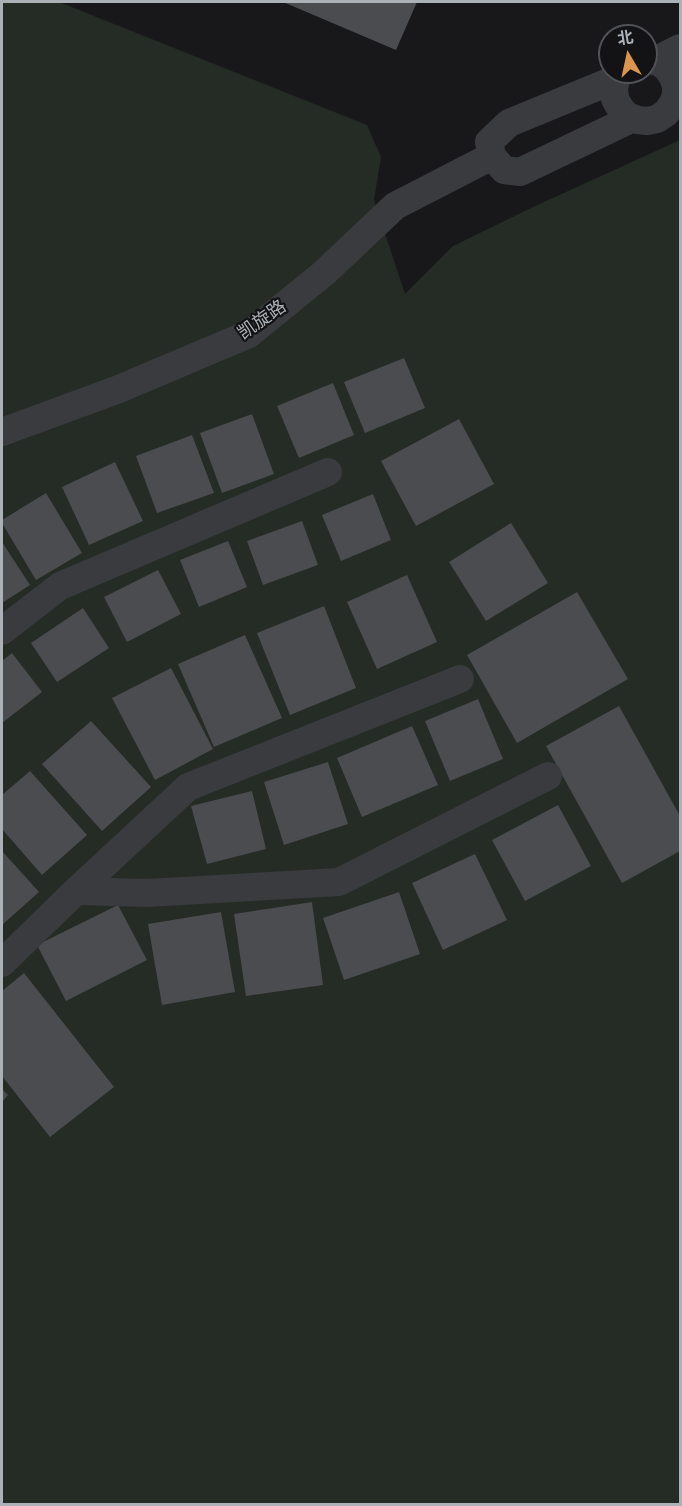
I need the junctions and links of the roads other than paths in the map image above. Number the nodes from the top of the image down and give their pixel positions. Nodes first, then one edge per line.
1 (681, 48) edge
2 (658, 58) edge
3 (658, 62) edge
4 (598, 84) edge
5 (615, 84) edge
6 (678, 95) edge
7 (633, 118) junction
8 (492, 156) junction
9 (2, 432) edge
10 (328, 472) dead end
11 (2, 631) edge
12 (460, 679) dead end
13 (548, 776) dead end
14 (76, 891) junction
15 (2, 963) edge

1 - 2 street
3 - 6 street
4 - 8 street
5 - 7 street
6 - 7 street
7 - 8 street
8 - 9 street, 凯旋路
10 - 11 street
12 - 14 street
13 - 14 street
14 - 15 street

